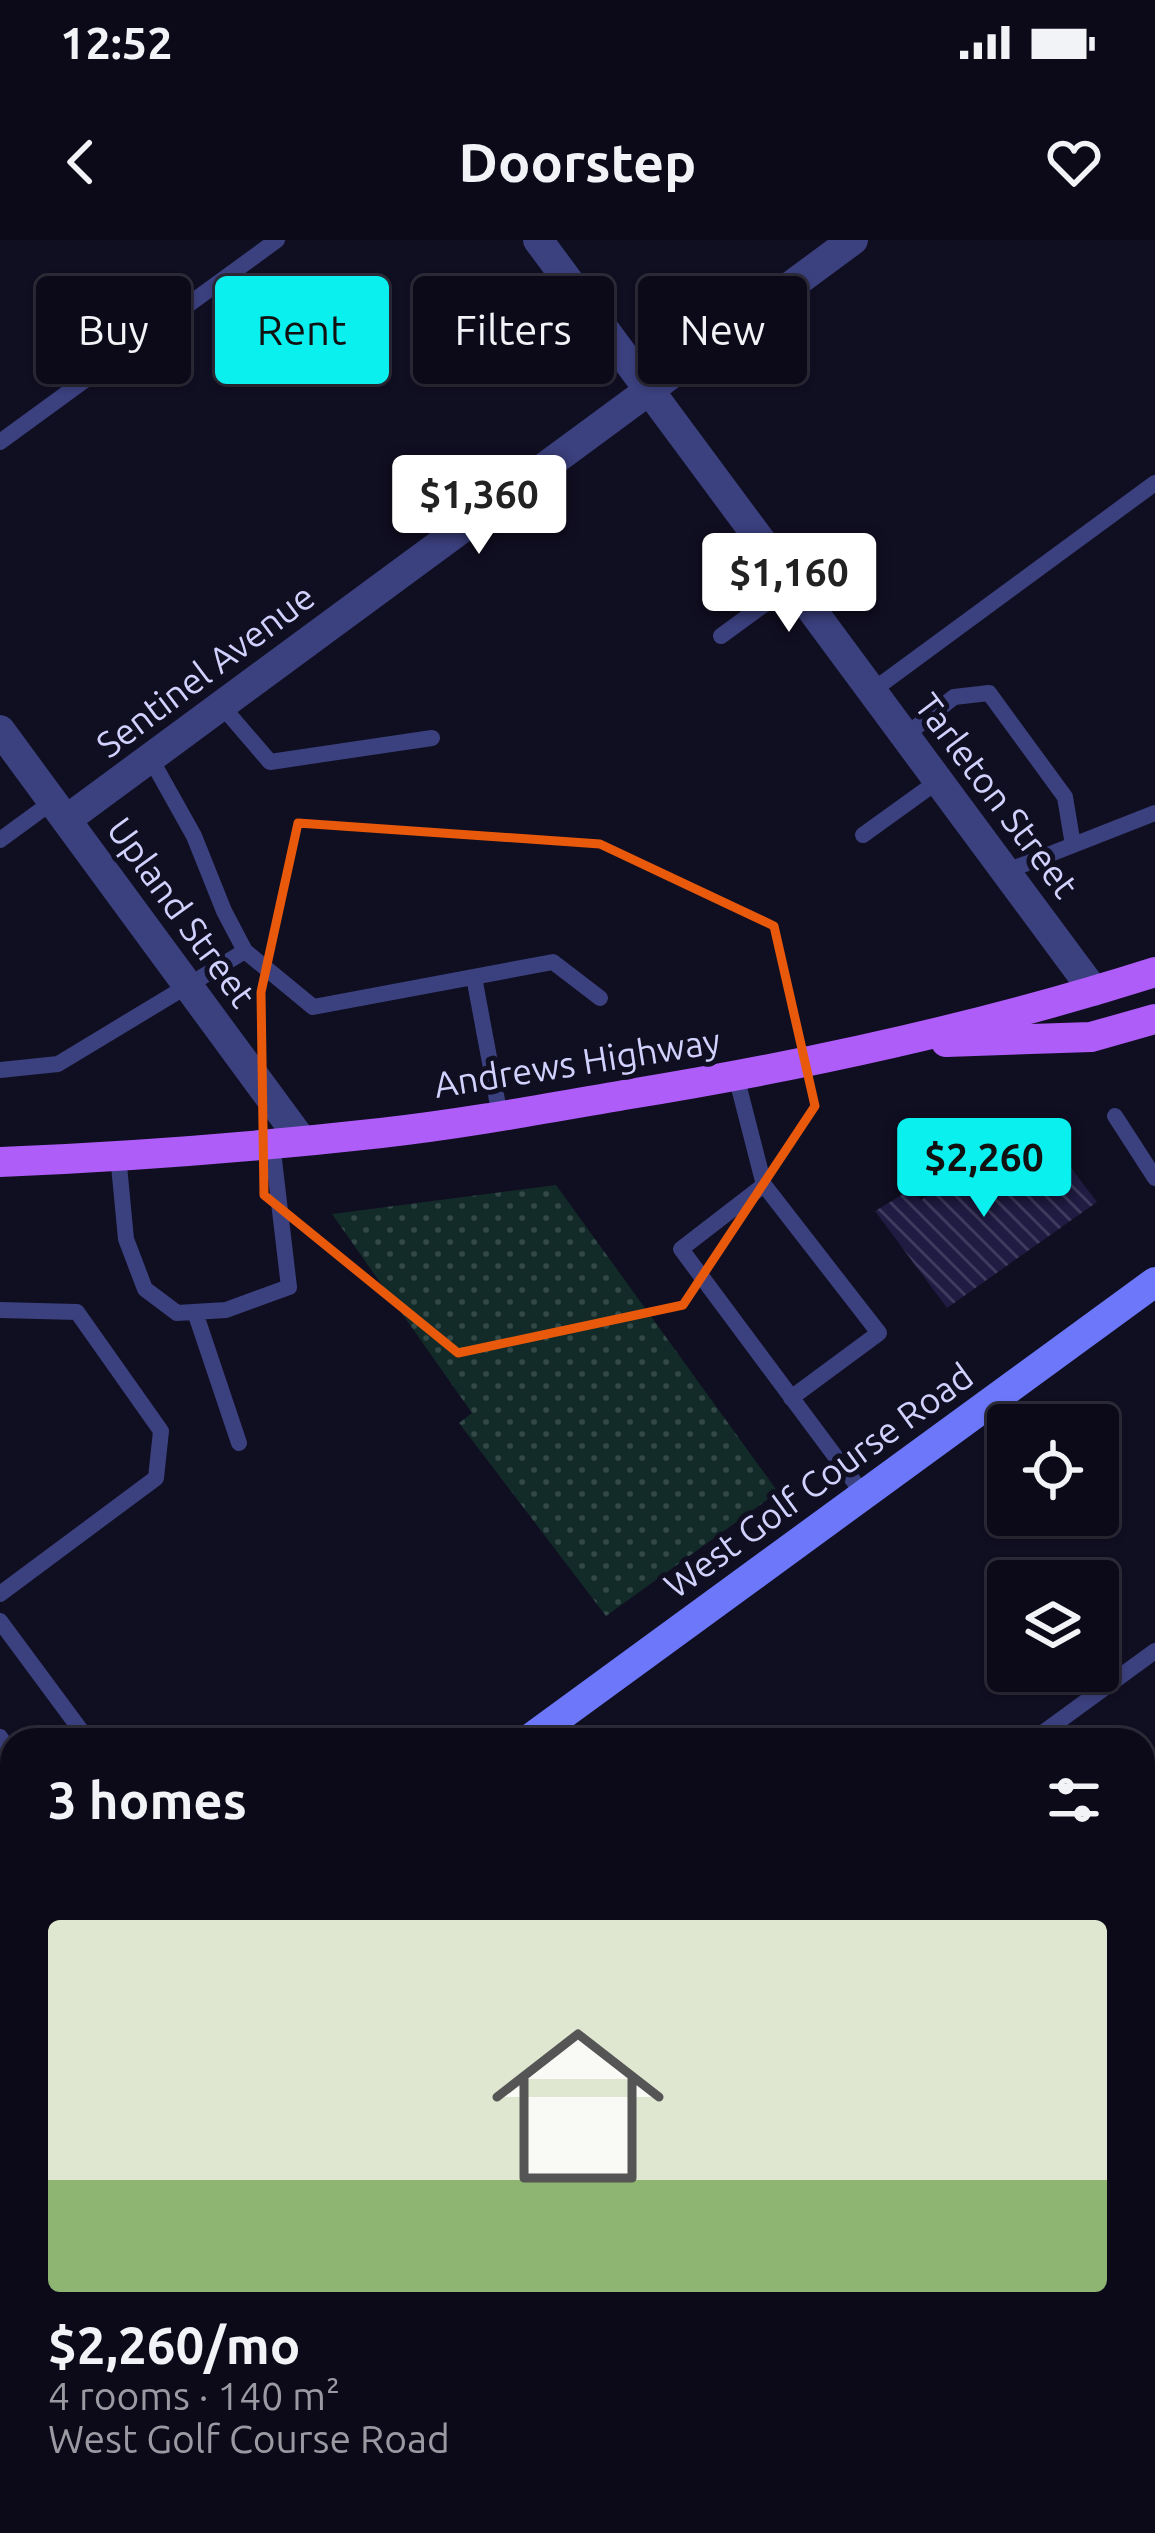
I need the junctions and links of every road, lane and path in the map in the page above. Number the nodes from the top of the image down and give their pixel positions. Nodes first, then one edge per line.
1 (277, 240) edge
2 (538, 240) edge
3 (853, 240) edge
4 (649, 390) junction
5 (0, 442) edge
6 (1155, 483) edge
7 (793, 584) junction
8 (721, 636) dead end
9 (872, 691) junction
10 (220, 706) junction
11 (0, 730) edge
12 (905, 736) junction
13 (432, 738) dead end
14 (151, 759) junction
15 (938, 781) junction
16 (59, 811) junction
17 (1155, 813) edge
18 (863, 835) dead end
19 (0, 840) edge
20 (1073, 845) junction
21 (1006, 871) junction
22 (245, 951) junction
23 (1155, 972) edge
24 (474, 977) junction
25 (188, 986) junction
26 (1094, 991) junction
27 (600, 998) dead end
28 (1155, 1019) edge
29 (886, 1044) junction
30 (0, 1070) edge
31 (736, 1076) junction
32 (500, 1116) junction
33 (1115, 1117) dead end
34 (287, 1142) junction
35 (118, 1155) junction
36 (0, 1162) edge
37 (1155, 1178) edge
38 (764, 1185) junction
39 (1155, 1282) edge
40 (0, 1310) edge
41 (195, 1312) junction
42 (791, 1398) junction
43 (239, 1443) dead end
44 (864, 1495) junction
45 (0, 1594) edge
46 (0, 1622) edge
47 (1155, 1651) edge
48 (79, 1728) edge
49 (544, 1728) edge
50 (1049, 1728) edge

1 - 5 lane
2 - 4 street, Tarleton Street
3 - 4 street, Sentinel Avenue
4 - 7 street, Tarleton Street
4 - 10 street, Sentinel Avenue
6 - 9 lane
7 - 8 lane
7 - 9 street, Tarleton Street
9 - 12 street, Tarleton Street
10 - 13 lane
10 - 14 street, Sentinel Avenue
11 - 16 street, Upland Street
12 - 15 street, Tarleton Street
12 - 20 lane
14 - 16 street, Sentinel Avenue
14 - 22 lane
15 - 18 lane
15 - 21 street, Tarleton Street
16 - 19 lane
16 - 25 street, Upland Street
17 - 20 lane
20 - 21 lane
21 - 26 street, Tarleton Street
22 - 24 lane
22 - 25 lane
23 - 26 main road, Andrews Highway
24 - 27 lane
24 - 32 lane
25 - 30 lane
25 - 34 street, Upland Street
26 - 29 main road, Andrews Highway
28 - 29 main road
29 - 31 main road, Andrews Highway
31 - 32 main road, Andrews Highway
31 - 38 lane
32 - 34 main road, Andrews Highway
33 - 37 lane
34 - 35 main road, Andrews Highway
34 - 41 lane
35 - 36 main road, Andrews Highway
35 - 41 lane
38 - 42 lane
38 - 42 lane
39 - 44 main road, West Golf Course Road
40 - 45 lane
41 - 43 lane
42 - 44 lane
44 - 49 main road, West Golf Course Road
46 - 48 lane
47 - 50 lane

